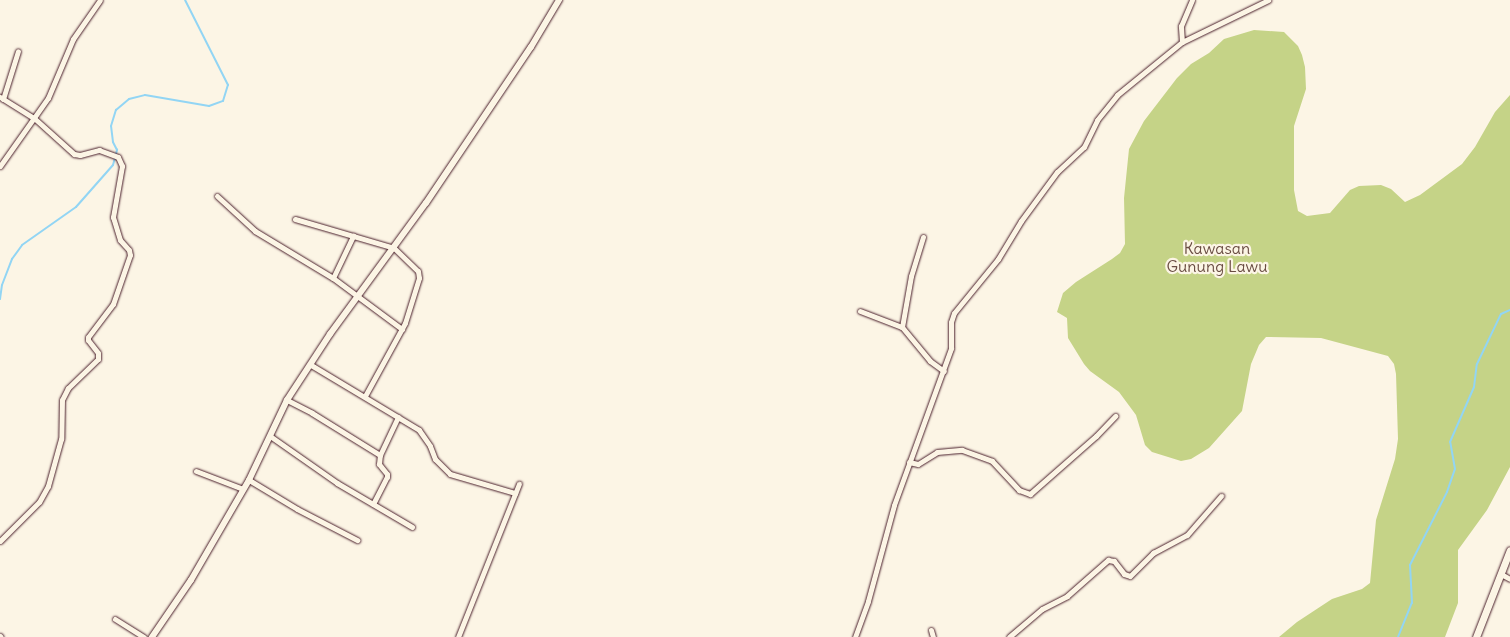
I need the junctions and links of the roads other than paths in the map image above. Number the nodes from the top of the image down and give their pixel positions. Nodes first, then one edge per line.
1 (100, 0) edge
2 (559, 0) edge
3 (1192, 0) edge
4 (1268, 0) edge
5 (1182, 42) junction
6 (18, 51) dead end
7 (2, 98) edge
8 (34, 118) junction
9 (0, 166) edge
10 (217, 196) dead end
11 (295, 219) dead end
12 (353, 236) junction
13 (923, 237) dead end
14 (394, 248) junction
15 (333, 278) junction
16 (358, 296) junction
17 (860, 311) dead end
18 (902, 326) junction
19 (402, 329) junction
20 (311, 365) junction
21 (944, 371) junction
22 (364, 396) junction
23 (286, 400) junction
24 (1115, 416) dead end
25 (398, 417) junction
26 (270, 436) junction
27 (380, 455) junction
28 (909, 462) junction
29 (196, 471) dead end
30 (249, 480) junction
31 (519, 484) dead end
32 (243, 489) junction
33 (515, 493) junction
34 (1221, 496) dead end
35 (373, 504) junction
36 (412, 526) dead end
37 (357, 540) dead end
38 (0, 541) edge
39 (1510, 550) edge
40 (1502, 574) junction
41 (1510, 579) edge
42 (115, 619) dead end
43 (932, 630) dead end
44 (144, 637) edge
45 (152, 637) edge
46 (458, 637) edge
47 (855, 637) edge
48 (933, 637) edge
49 (1009, 637) edge
50 (1476, 637) edge

1 - 8 street
2 - 14 street
3 - 5 street
4 - 5 street
5 - 21 street
6 - 7 street
7 - 8 street
8 - 9 street
8 - 38 street
10 - 15 street
11 - 12 street
12 - 14 street
12 - 15 street
13 - 18 street
14 - 16 street
14 - 19 street
15 - 16 street
16 - 19 street
16 - 20 street
17 - 18 street
18 - 21 street
19 - 22 street
20 - 22 street
20 - 23 street
21 - 28 street
22 - 25 street
23 - 26 street
23 - 27 street
24 - 28 street
25 - 27 street
25 - 33 street
26 - 30 street
26 - 35 street
27 - 35 street
28 - 47 street
29 - 32 street
30 - 32 street
30 - 37 street
31 - 33 street
32 - 45 street
33 - 46 street
34 - 49 street
35 - 36 street
39 - 40 main road
40 - 41 street
40 - 50 main road
42 - 44 street
43 - 48 street

